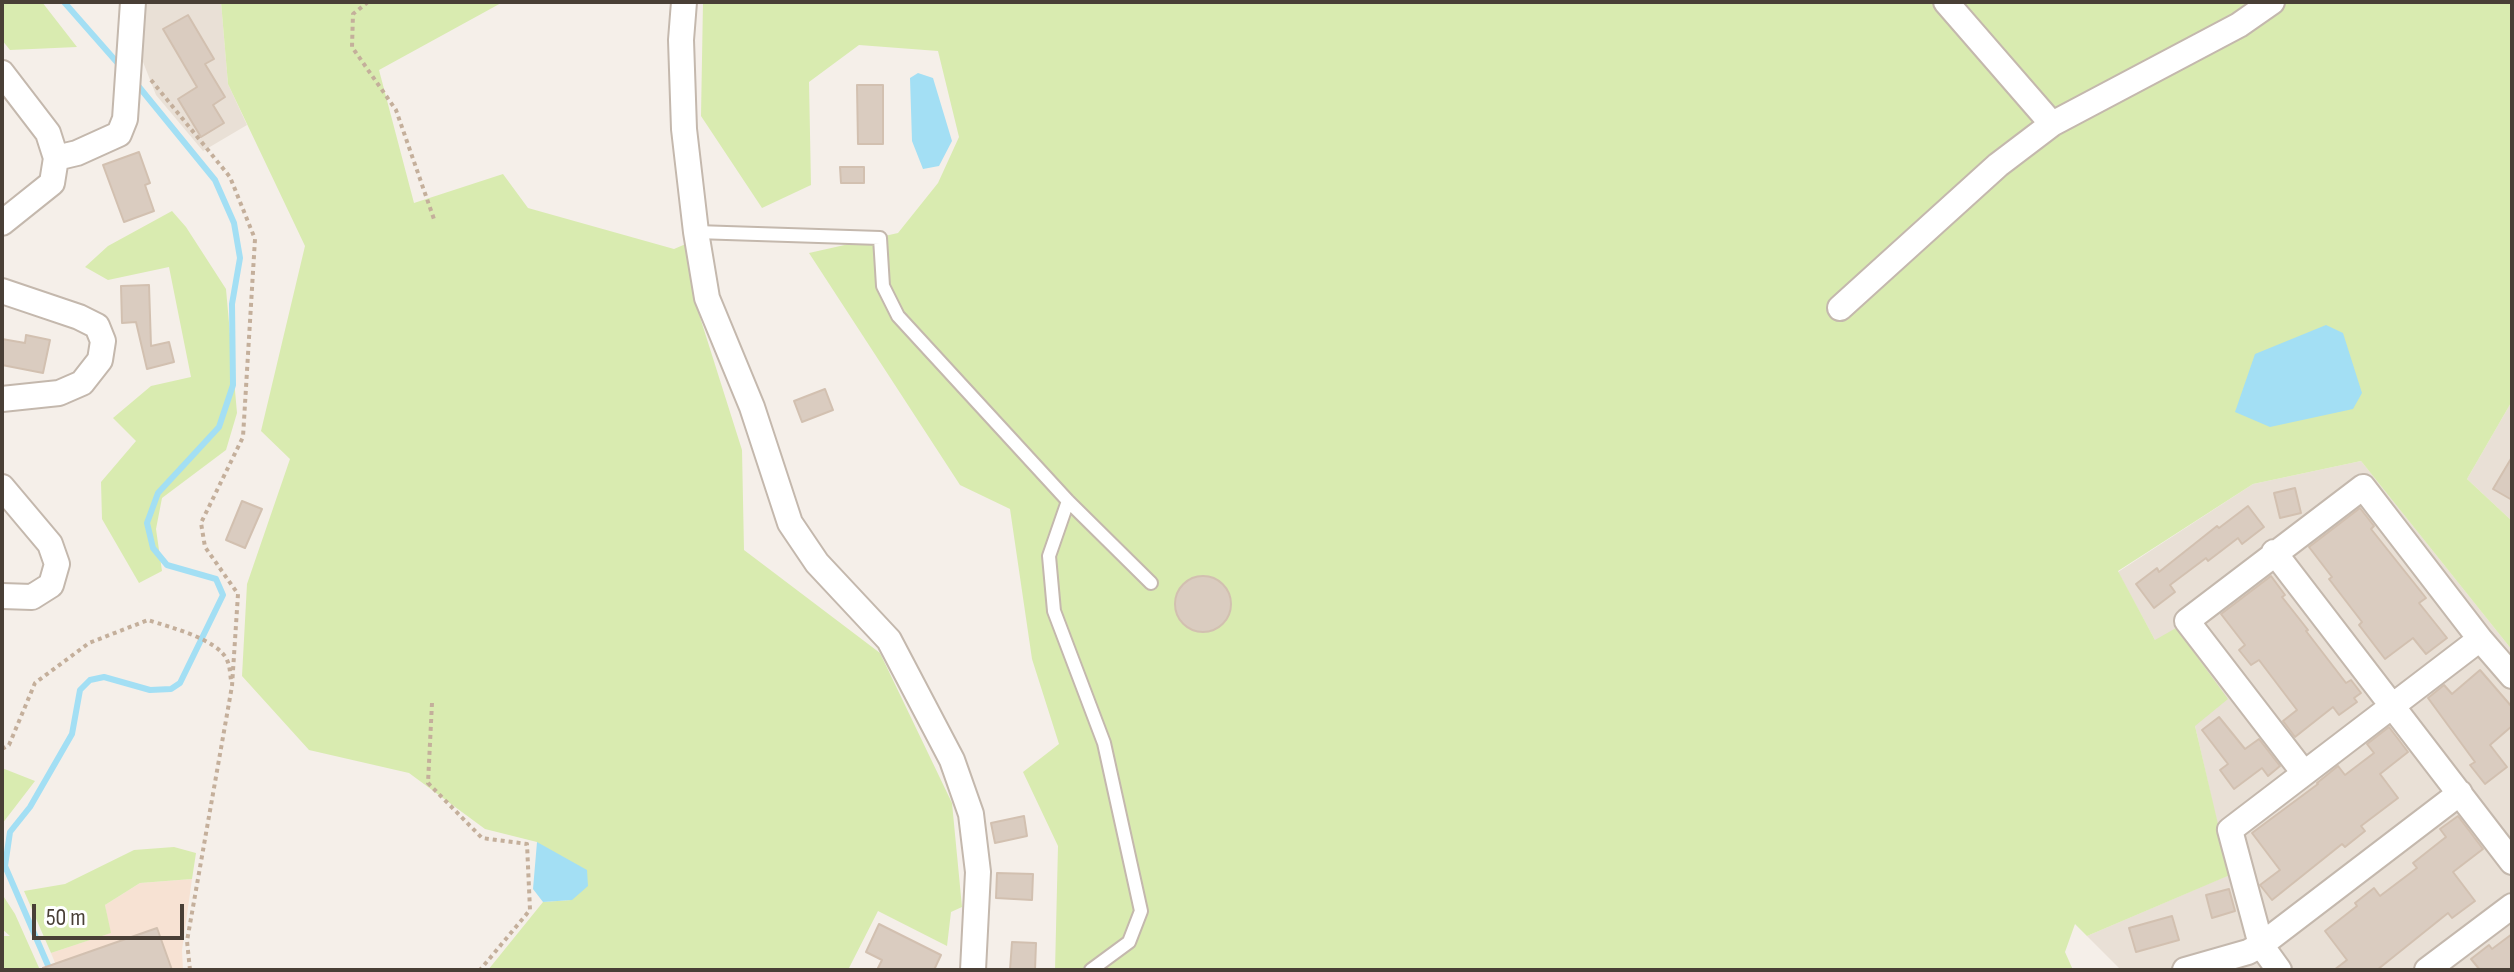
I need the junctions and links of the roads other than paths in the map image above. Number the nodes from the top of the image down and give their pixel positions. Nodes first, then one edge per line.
1 (133, 2) edge
2 (684, 2) edge
3 (1946, 2) edge
4 (2272, 2) edge
5 (2, 73) edge
6 (2052, 124) junction
7 (56, 158) junction
8 (2, 223) edge
9 (696, 232) junction
10 (2, 291) edge
11 (1840, 308) dead end
12 (2, 399) edge
13 (2, 487) edge
14 (1068, 501) junction
15 (2274, 553) junction
16 (1151, 583) dead end
17 (2, 596) edge
18 (2480, 639) junction
19 (2512, 676) edge
20 (2393, 706) junction
21 (2304, 773) junction
22 (2460, 793) junction
23 (2512, 862) edge
24 (2512, 906) edge
25 (2261, 945) junction
26 (2436, 967) edge
27 (973, 970) edge
28 (1091, 970) edge
29 (2185, 970) edge
30 (2279, 970) edge

1 - 7 street
2 - 9 street
3 - 6 street
4 - 6 street
5 - 7 street
6 - 11 street
7 - 8 street
9 - 14 lane
9 - 27 street
10 - 12 street
13 - 17 street
14 - 16 lane
14 - 28 lane
15 - 18 street
15 - 20 street
15 - 21 street
18 - 19 street
18 - 20 street
20 - 21 street
20 - 22 street
21 - 25 street
22 - 23 street
22 - 25 street
24 - 26 street
25 - 29 street
25 - 30 street

